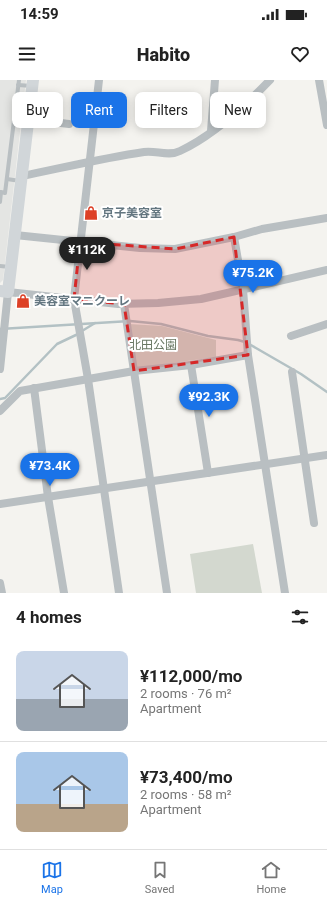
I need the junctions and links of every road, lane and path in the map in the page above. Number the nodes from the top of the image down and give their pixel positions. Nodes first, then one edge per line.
1 (99, 80) edge
2 (215, 80) edge
3 (270, 80) edge
4 (318, 80) edge
5 (18, 82) edge
6 (32, 83) edge
7 (63, 123) edge
8 (69, 124) dead end
9 (327, 125) edge
10 (27, 128) edge
11 (211, 131) junction
12 (90, 162) junction
13 (7, 179) junction
14 (21, 179) junction
15 (1, 192) edge
16 (0, 202) edge
17 (327, 218) edge
18 (15, 235) junction
19 (234, 237) junction
20 (80, 242) junction
21 (6, 267) edge
22 (327, 270) edge
23 (243, 289) junction
24 (4, 291) edge
25 (74, 299) junction
26 (124, 304) junction
27 (327, 324) edge
28 (291, 336) dead end
29 (248, 354) junction
30 (191, 365) junction
31 (0, 369) edge
32 (134, 370) junction
33 (292, 372) dead end
34 (88, 379) junction
35 (34, 388) junction
36 (0, 411) edge
37 (327, 455) edge
38 (304, 458) junction
39 (265, 465) junction
40 (208, 474) junction
41 (150, 482) junction
42 (103, 489) junction
43 (48, 497) junction
44 (0, 504) edge
45 (314, 523) dead end
46 (0, 583) edge
47 (2, 593) edge
48 (64, 593) edge
49 (119, 593) edge
50 (167, 593) edge
51 (285, 593) edge

1 - 12 street
2 - 11 street
3 - 11 street
4 - 9 street
5 - 6 lane
5 - 13 lane
7 - 8 street
10 - 14 street
11 - 12 street
12 - 14 street
12 - 20 street
13 - 14 lane
13 - 15 lane
14 - 18 street
15 - 16 lane
17 - 19 street
18 - 20 street
18 - 21 street
19 - 20 street
19 - 23 street
20 - 25 street
21 - 24 street
22 - 23 street
23 - 26 street
23 - 29 street
24 - 25 street
24 - 31 street
25 - 26 street
25 - 34 street
26 - 32 street
27 - 28 street
29 - 30 street
29 - 39 street
30 - 32 street
30 - 40 street
32 - 34 street
32 - 41 street
33 - 38 street
34 - 35 street
34 - 42 street
35 - 36 street
35 - 43 street
37 - 38 street
38 - 39 street
38 - 45 street
39 - 40 street
39 - 51 street
40 - 41 street
41 - 42 street
41 - 50 street
42 - 43 street
42 - 49 street
43 - 44 street
43 - 48 street
46 - 47 street

